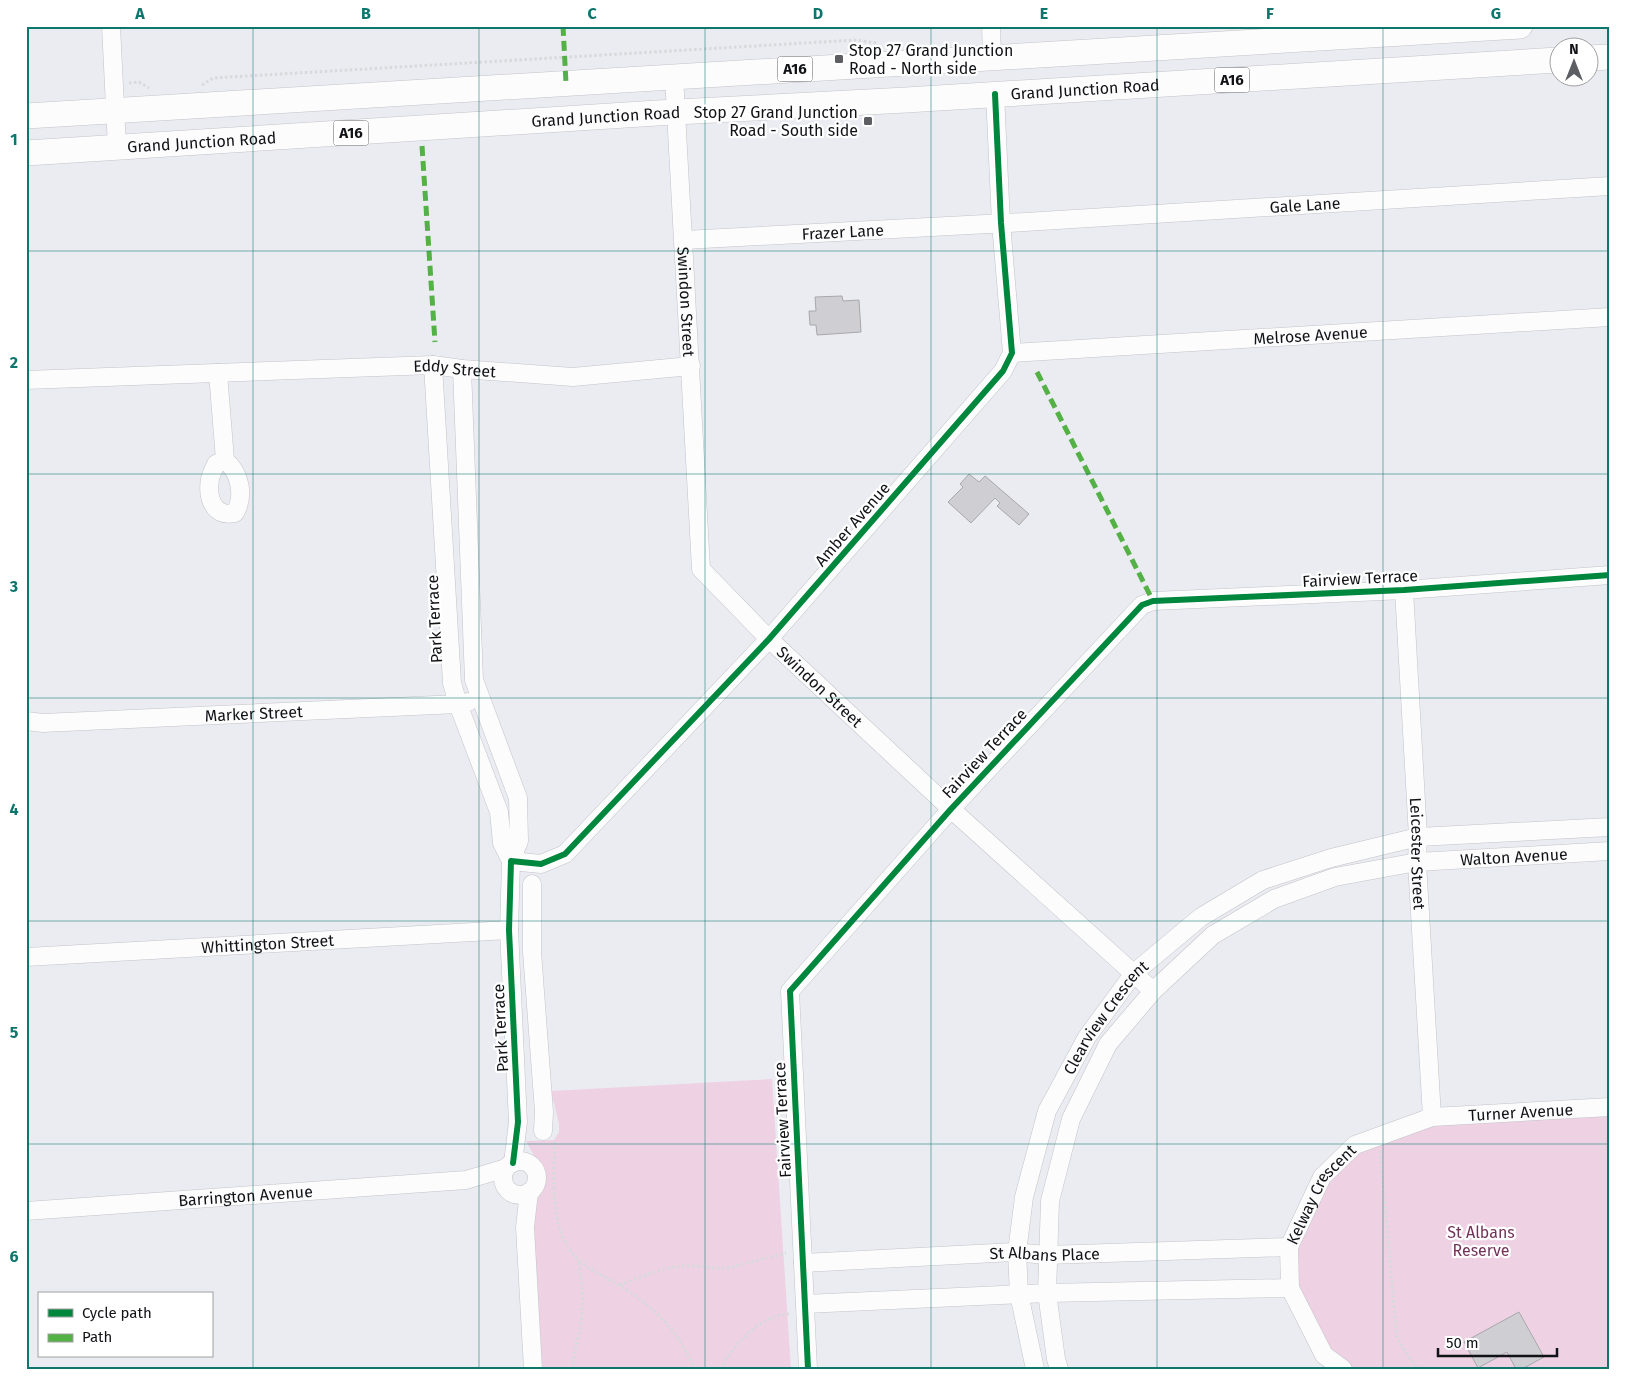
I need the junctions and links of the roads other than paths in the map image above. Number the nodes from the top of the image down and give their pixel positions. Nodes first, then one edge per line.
1 (111, 26) edge
2 (991, 26) edge
3 (1520, 26) edge
4 (1400, 30) edge
5 (992, 57) junction
6 (1548, 60) edge
7 (1548, 61) edge
8 (674, 76) junction
9 (996, 94) junction
10 (115, 110) junction
11 (677, 112) junction
12 (26, 116) edge
13 (117, 147) junction
14 (26, 153) edge
15 (1610, 186) edge
16 (1001, 223) junction
17 (684, 240) junction
18 (1610, 317) edge
19 (1012, 353) junction
20 (433, 365) junction
21 (691, 366) junction
22 (462, 369) junction
23 (218, 373) junction
24 (26, 380) edge
25 (225, 460) dead end
26 (1610, 575) edge
27 (1404, 590) junction
28 (769, 639) junction
29 (480, 699) junction
30 (458, 704) junction
31 (26, 721) edge
32 (950, 809) junction
33 (1610, 827) edge
34 (1418, 837) junction
35 (1610, 851) edge
36 (511, 861) junction
37 (1418, 862) junction
38 (532, 884) dead end
39 (509, 930) junction
40 (26, 957) edge
41 (1134, 973) junction
42 (1153, 991) junction
43 (537, 1024) junction
44 (513, 1025) junction
45 (1610, 1107) edge
46 (1432, 1117) junction
47 (543, 1131) road end
48 (515, 1165) junction
49 (466, 1180) junction
50 (517, 1192) junction
51 (26, 1211) edge
52 (1289, 1247) junction
53 (1017, 1252) junction
54 (1047, 1255) junction
55 (802, 1256) junction
56 (1290, 1288) junction
57 (1047, 1293) junction
58 (1020, 1294) junction
59 (805, 1308) junction
60 (533, 1369) edge
61 (808, 1369) edge
62 (1035, 1369) edge
63 (1059, 1369) edge
64 (1343, 1369) edge

1 - 10 street
2 - 5 street
3 - 4 highway, A16
4 - 5 highway, A16
4 - 6 highway, Grand Junction Road
5 - 8 highway, A16
7 - 9 highway, Grand Junction Road / A16
8 - 10 highway, A16
8 - 11 street, Swindon Street
9 - 11 highway, Grand Junction Road / A16
9 - 16 street
10 - 12 highway, A16
10 - 13 street
11 - 13 highway, Grand Junction Road / A16
11 - 17 street, Swindon Street
13 - 14 highway, Grand Junction Road / A16
15 - 16 street, Gale Lane
16 - 17 street, Frazer Lane
16 - 19 street
17 - 21 street, Swindon Street
18 - 19 street, Melrose Avenue
19 - 28 street, Amber Avenue
20 - 22 street, Eddy Street
20 - 23 street, Eddy Street
20 - 30 street, Park Terrace
21 - 22 street, Eddy Street
21 - 28 street, Swindon Street
22 - 29 street, Park Terrace
23 - 24 street, Eddy Street
23 - 25 street
26 - 27 street, Fairview Terrace
27 - 32 street, Fairview Terrace
27 - 34 street, Leicester Street
28 - 32 street, Swindon Street
28 - 36 street, Amber Avenue
29 - 30 street, Marker Street
29 - 36 street, Park Terrace
30 - 31 street, Marker Street
30 - 36 street, Park Terrace
32 - 41 street, Swindon Street
32 - 55 street, Fairview Terrace
33 - 34 street, Walton Avenue
34 - 37 street, Leicester Street
34 - 41 street, Clearview Crescent
35 - 37 street, Walton Avenue
36 - 39 street, Park Terrace
37 - 42 street, Clearview Crescent
37 - 46 street, Leicester Street
38 - 43 street
39 - 40 street, Whittington Street
39 - 44 street, Park Terrace
41 - 42 street, Swindon Street
41 - 53 street, Clearview Crescent
42 - 54 street, Clearview Crescent
43 - 44 street, Park Terrace
43 - 47 street
44 - 48 street, Park Terrace
45 - 46 street, Turner Avenue
46 - 52 street, Kelway Crescent
48 - 49 street, Barrington Avenue
48 - 50 street
48 - 50 street
49 - 50 street, Barrington Avenue
49 - 51 street, Barrington Avenue
50 - 60 street
52 - 54 street, St Albans Place
52 - 56 street, Kelway Crescent
53 - 54 street, St Albans Place
53 - 55 street, St Albans Place
53 - 58 street, Clearview Crescent
54 - 57 street, Clearview Crescent
55 - 59 street, Fairview Terrace
56 - 57 street
56 - 64 street, Kelway Crescent
57 - 58 street
57 - 63 street, Clearview Crescent
58 - 59 street
58 - 62 street, Clearview Crescent
59 - 61 street, Fairview Terrace

